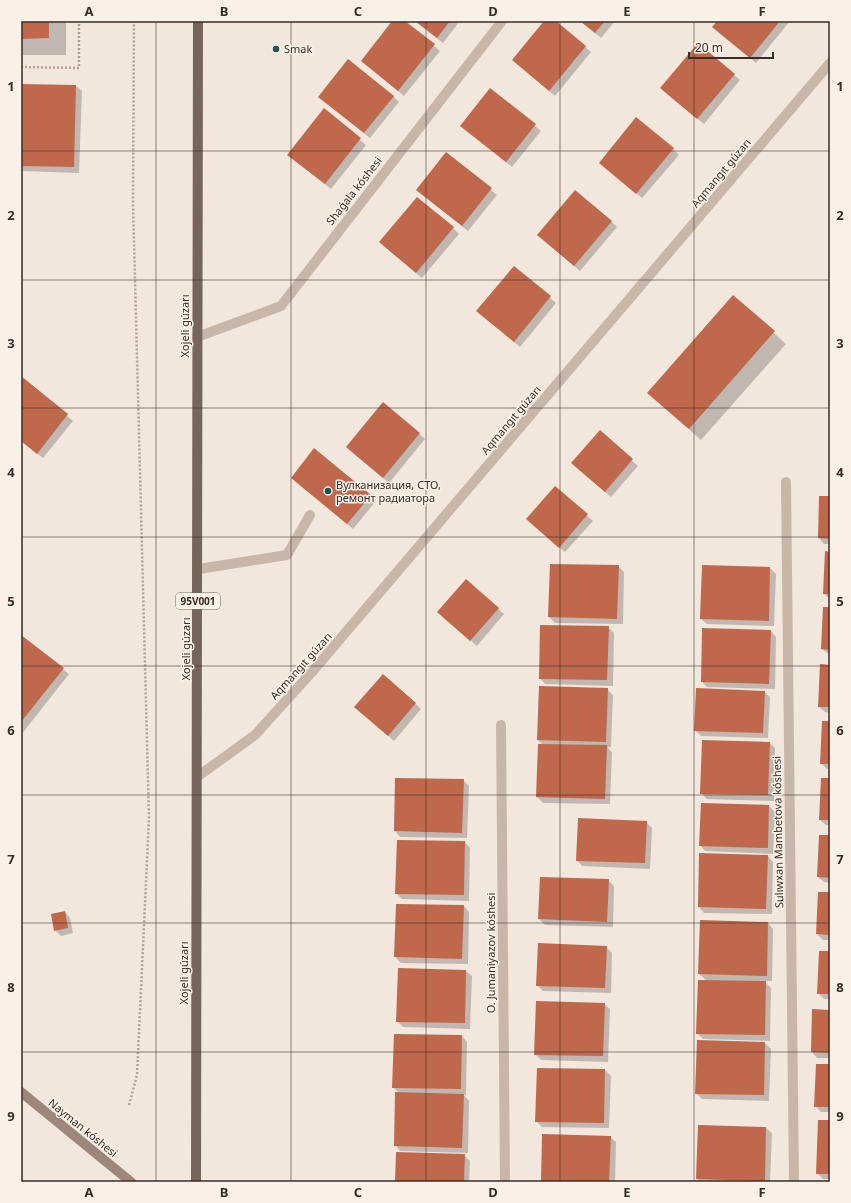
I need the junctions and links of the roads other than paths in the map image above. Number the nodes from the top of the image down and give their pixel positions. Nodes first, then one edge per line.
1 (198, 21) edge
2 (502, 21) edge
3 (830, 63) edge
4 (197, 337) junction
5 (786, 482) dead end
6 (310, 515) dead end
7 (198, 569) junction
8 (501, 724) dead end
9 (197, 777) junction
10 (21, 1092) edge
11 (131, 1182) edge
12 (196, 1182) edge
13 (505, 1182) edge
14 (794, 1182) edge

1 - 4 main road, Xojeli gúzarı / 95V001
2 - 4 street, Shaǵala kóshesi
3 - 9 street, Aqmangıt gúzarı
4 - 7 main road, Xojeli gúzarı / 95V001
5 - 14 street, Sulıwxan Mambetova kóshesi
6 - 7 street
7 - 9 main road, Xojeli gúzarı / 95V001
8 - 13 street, O. Jumaniyazov kóshesi
9 - 12 main road, Xojeli gúzarı / 95V001
10 - 11 main road, Nayman kóshesi

